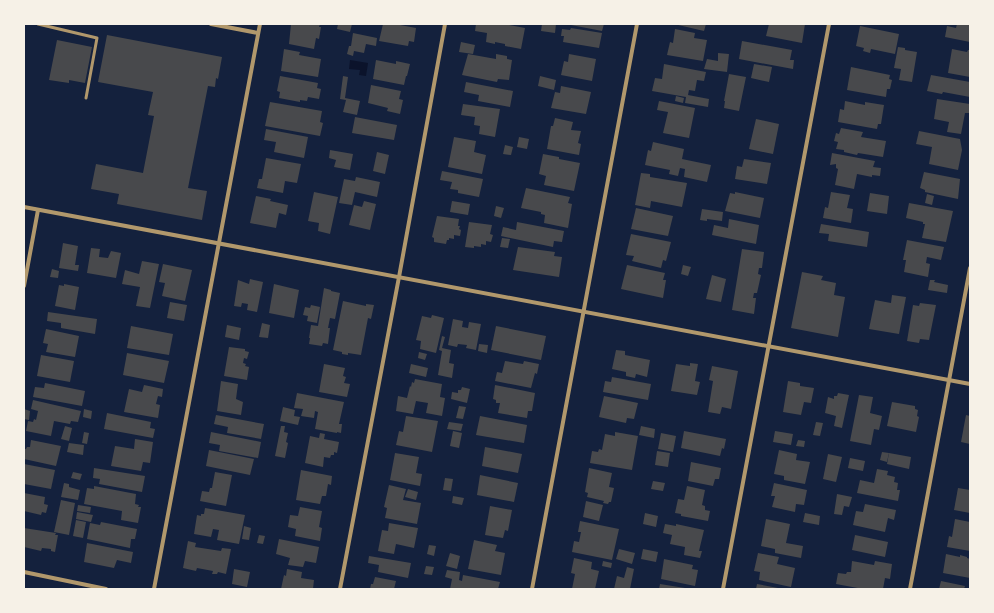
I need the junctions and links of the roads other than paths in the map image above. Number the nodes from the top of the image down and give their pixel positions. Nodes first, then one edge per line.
1 (38, 24) edge
2 (211, 24) edge
3 (260, 24) edge
4 (445, 24) edge
5 (637, 24) edge
6 (829, 24) edge
7 (258, 33) junction
8 (86, 98) dead end
9 (24, 207) edge
10 (38, 210) junction
11 (218, 244) junction
12 (970, 268) edge
13 (399, 277) junction
14 (24, 286) edge
15 (583, 313) junction
16 (768, 346) junction
17 (949, 380) junction
18 (970, 384) edge
19 (24, 572) edge
20 (106, 589) edge
21 (154, 589) edge
22 (340, 589) edge
23 (532, 589) edge
24 (724, 589) edge
25 (910, 589) edge

1 - 8 lane
2 - 7 street
3 - 7 street
4 - 13 street
5 - 15 street
6 - 16 street
7 - 11 street
9 - 10 street
10 - 11 street
10 - 14 street
11 - 13 street
11 - 21 street
12 - 17 street
13 - 15 street
13 - 22 street
15 - 16 street
15 - 23 street
16 - 17 street
16 - 24 street
17 - 18 street
17 - 25 street
19 - 20 street

